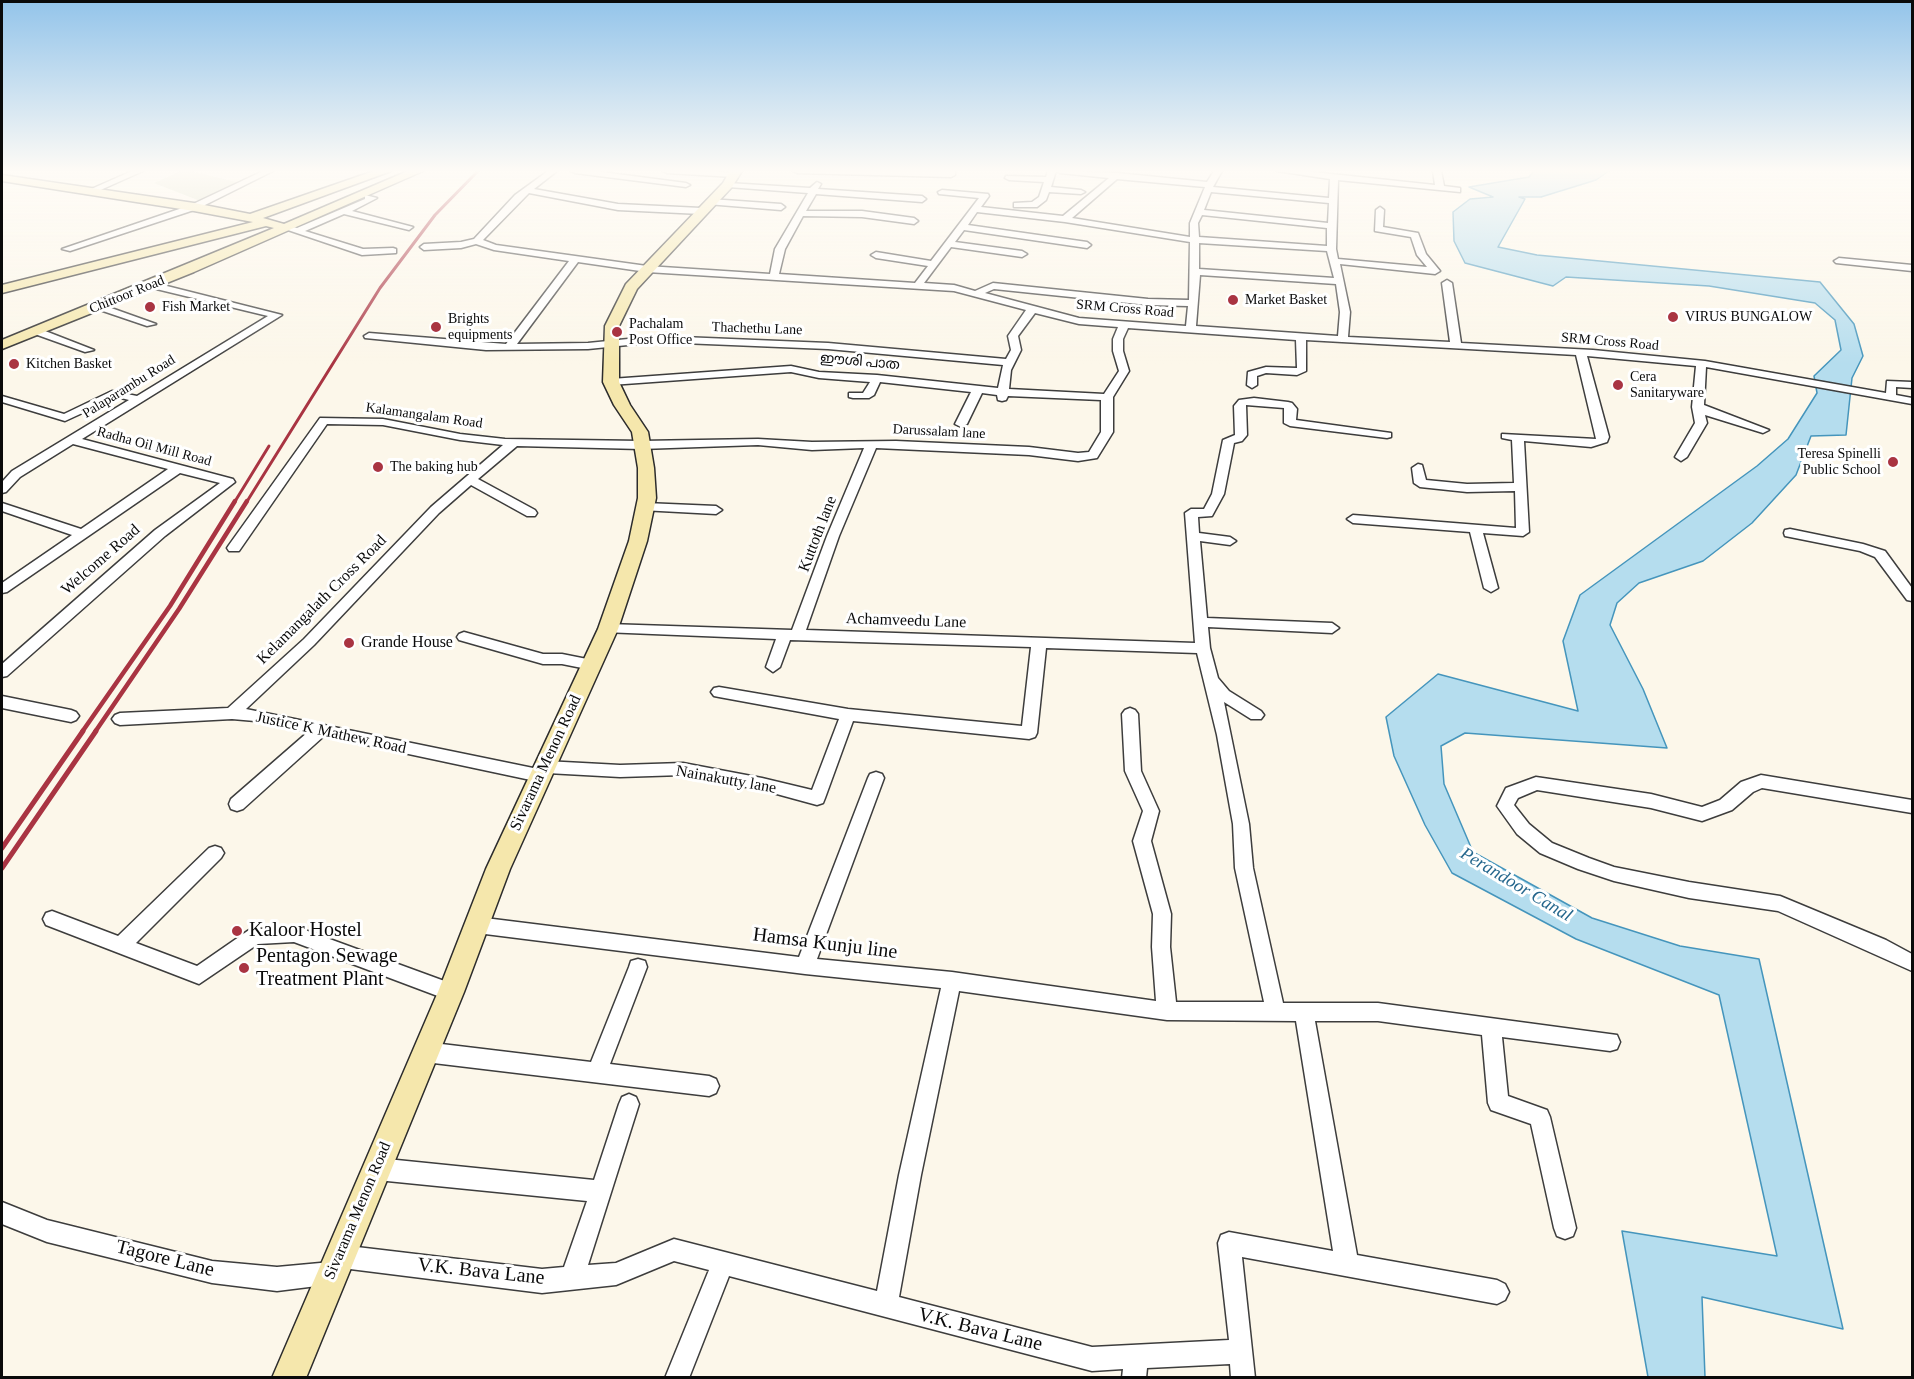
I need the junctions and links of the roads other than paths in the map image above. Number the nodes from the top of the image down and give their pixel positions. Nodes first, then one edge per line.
1 (109, 235) edge
2 (216, 235) edge
3 (264, 235) edge
4 (311, 235) edge
5 (483, 235) edge
6 (681, 235) edge
7 (787, 235) edge
8 (958, 235) edge
9 (1022, 235) edge
10 (1156, 235) edge
11 (1194, 235) edge
12 (1331, 235) edge
13 (1412, 235) edge
14 (1194, 239) junction
15 (477, 241) junction
16 (951, 244) junction
17 (1088, 245) dead end
18 (424, 247) dead end
19 (67, 249) dead end
20 (1331, 249) junction
21 (393, 251) dead end
22 (1022, 254) dead end
23 (876, 255) dead end
24 (574, 259) junction
25 (1335, 261) junction
26 (1839, 261) dead end
27 (935, 264) junction
28 (1912, 268) edge
29 (647, 269) junction
30 (1195, 272) junction
31 (774, 277) junction
32 (1340, 281) junction
33 (1447, 283) dead end
34 (151, 285) junction
35 (917, 286) junction
36 (2, 289) edge
37 (975, 294) junction
38 (1193, 303) junction
39 (97, 306) junction
40 (1034, 309) junction
41 (151, 324) dead end
42 (1124, 324) junction
43 (1191, 328) junction
44 (36, 331) junction
45 (369, 336) dead end
46 (1301, 337) junction
47 (1343, 338) junction
48 (610, 344) junction
49 (2, 345) edge
50 (1456, 345) junction
51 (509, 347) junction
52 (88, 350) dead end
53 (1581, 352) junction
54 (1010, 362) junction
55 (1701, 364) junction
56 (877, 378) junction
57 (611, 382) junction
58 (1252, 385) dead end
59 (1912, 385) edge
60 (978, 389) junction
61 (853, 395) dead end
62 (1003, 395) junction
63 (1107, 397) junction
64 (1891, 397) junction
65 (2, 399) edge
66 (140, 400) junction
67 (1912, 401) edge
68 (1698, 407) junction
69 (65, 418) junction
70 (962, 424) dead end
71 (98, 425) junction
72 (1763, 430) dead end
73 (1387, 435) dead end
74 (72, 440) junction
75 (514, 442) junction
76 (641, 445) junction
77 (871, 445) junction
78 (1681, 457) dead end
79 (1418, 468) dead end
80 (177, 470) junction
81 (471, 480) junction
82 (229, 482) joint
83 (1520, 487) junction
84 (2, 489) edge
85 (2, 507) edge
86 (645, 507) junction
87 (716, 510) dead end
88 (531, 513) dead end
89 (1353, 519) dead end
90 (1475, 527) junction
91 (1790, 533) dead end
92 (83, 534) junction
93 (1192, 536) junction
94 (1230, 541) dead end
95 (234, 548) dead end
96 (1491, 588) dead end
97 (2, 589) edge
98 (1912, 597) edge
99 (1201, 622) junction
100 (1332, 628) dead end
101 (608, 629) junction
102 (791, 635) junction
103 (464, 637) dead end
104 (1039, 643) junction
105 (1203, 648) junction
106 (592, 664) junction
107 (773, 667) dead end
108 (2, 672) edge
109 (1212, 681) junction
110 (719, 692) dead end
111 (2, 702) edge
112 (232, 713) junction
113 (1130, 714) dead end
114 (848, 715) junction
115 (1256, 715) dead end
116 (71, 716) dead end
117 (120, 720) dead end
118 (320, 730) junction
119 (542, 771) junction
120 (876, 778) dead end
121 (237, 804) dead end
122 (1912, 807) edge
123 (215, 853) dead end
124 (52, 919) dead end
125 (477, 925) junction
126 (122, 945) junction
127 (1912, 963) edge
128 (805, 966) junction
129 (638, 967) dead end
130 (952, 981) junction
131 (451, 992) junction
132 (1167, 1011) junction
133 (1275, 1011) junction
134 (1304, 1011) junction
135 (1491, 1026) junction
136 (1610, 1042) dead end
137 (425, 1052) junction
138 (597, 1073) junction
139 (709, 1086) dead end
140 (629, 1104) dead end
141 (377, 1169) junction
142 (601, 1192) junction
143 (2, 1213) edge
144 (1565, 1228) dead end
145 (723, 1263) junction
146 (336, 1265) junction
147 (1347, 1265) junction
148 (572, 1278) junction
149 (1497, 1292) dead end
150 (886, 1306) junction
151 (1242, 1351) junction
152 (1135, 1366) edge
153 (289, 1377) edge
154 (676, 1377) edge
155 (1243, 1377) edge

1 - 19 street
2 - 36 street
3 - 34 street, Chittoor Road
4 - 21 street
5 - 15 street
6 - 29 street, Sivarama Menon Road
7 - 31 street
8 - 16 street
9 - 17 street
10 - 14 street
11 - 14 street
12 - 20 street
13 - 25 street
14 - 20 street
14 - 30 street
15 - 18 street
15 - 24 street, SRM Cross Road
16 - 22 street
16 - 27 street
20 - 25 street
23 - 27 street
24 - 29 street, SRM Cross Road
24 - 51 street
25 - 32 street
26 - 28 street
27 - 35 street
29 - 31 street, SRM Cross Road
29 - 48 street, Sivarama Menon Road
30 - 32 street
30 - 38 street
31 - 35 street, SRM Cross Road
32 - 47 street
33 - 50 street
34 - 39 street, Chittoor Road
34 - 66 street, Palaparambu Road
35 - 37 street, SRM Cross Road
37 - 38 street
37 - 40 street, SRM Cross Road
38 - 43 street
39 - 41 street
39 - 44 street, Chittoor Road
40 - 42 street, SRM Cross Road
40 - 54 street
42 - 43 street, SRM Cross Road
42 - 63 street
43 - 46 street, SRM Cross Road
44 - 49 street, Chittoor Road
44 - 52 street
45 - 51 street, Thachethu Lane
46 - 47 street, SRM Cross Road
46 - 58 street
47 - 50 street, SRM Cross Road
48 - 51 street, Thachethu Lane
48 - 54 street, Thachethu Lane
48 - 57 street, Sivarama Menon Road
50 - 53 street, SRM Cross Road
53 - 55 street, SRM Cross Road
53 - 83 street
54 - 62 street
55 - 64 street, SRM Cross Road
55 - 68 street
56 - 57 street, ഈശി പാത
56 - 60 street, ഈശി പാത
56 - 61 street
57 - 76 street, Sivarama Menon Road
59 - 64 street
60 - 62 street, ഈശി പാത
60 - 70 street
62 - 63 street, ഈശി പാത
63 - 77 street, Darussalam lane
64 - 67 street, SRM Cross Road
65 - 69 street
66 - 69 street
66 - 71 street, Palaparambu Road
68 - 72 street
68 - 78 street
69 - 71 street
71 - 74 street, Palaparambu Road
73 - 93 street
74 - 80 street, Radha Oil Mill Road
74 - 84 street, Palaparambu Road
75 - 76 street, Kalamangalam Road
75 - 81 street, Kelamangalath Cross Road
75 - 95 street, Kalamangalam Road
76 - 77 street, Darussalam lane
76 - 86 street, Sivarama Menon Road
77 - 102 street, Kuttoth lane
79 - 83 street
80 - 82 street, Radha Oil Mill Road
80 - 92 street
81 - 88 street
81 - 112 street, Kelamangalath Cross Road
82 - 108 street, Welcome Road
83 - 90 street
85 - 92 street
86 - 87 street
86 - 101 street, Sivarama Menon Road
89 - 90 street
90 - 96 street
91 - 98 street
92 - 97 street
93 - 94 street
93 - 99 street
99 - 100 street
99 - 105 street
101 - 102 street, Achamveedu Lane
101 - 106 street, Sivarama Menon Road
102 - 104 street, Achamveedu Lane
102 - 107 street, Kuttoth lane
103 - 106 street
104 - 105 street, Achamveedu Lane
104 - 114 street
105 - 109 street
106 - 119 street, Sivarama Menon Road
109 - 115 street
109 - 133 street
110 - 114 street
111 - 116 street
112 - 117 street, Justice K Mathew Road
112 - 118 street, Justice K Mathew Road
113 - 132 street
114 - 119 street, Nainakutty lane
118 - 119 street, Justice K Mathew Road
118 - 121 street
119 - 125 street, Sivarama Menon Road
120 - 128 street
122 - 127 street
123 - 126 street
124 - 126 street
125 - 128 street, Hamsa Kunju line
125 - 131 street, Sivarama Menon Road
126 - 131 street
128 - 130 street, Hamsa Kunju line
129 - 138 street
130 - 132 street, Hamsa Kunju line
130 - 150 street
131 - 137 street, Sivarama Menon Road
132 - 133 street, Hamsa Kunju line
133 - 134 street, Hamsa Kunju line
134 - 135 street, Hamsa Kunju line
134 - 147 street
135 - 136 street, Hamsa Kunju line
135 - 144 street
137 - 138 street
137 - 141 street, Sivarama Menon Road
138 - 139 street
140 - 142 street
141 - 142 street
141 - 146 street, Sivarama Menon Road
142 - 148 street
143 - 146 street, Tagore Lane
145 - 148 street, V.K. Bava Lane
145 - 150 street, V.K. Bava Lane
145 - 154 street
146 - 148 street, V.K. Bava Lane
146 - 153 street, Sivarama Menon Road
147 - 149 street
147 - 151 street
150 - 152 street, V.K. Bava Lane
151 - 152 street, V.K. Bava Lane
151 - 155 street

